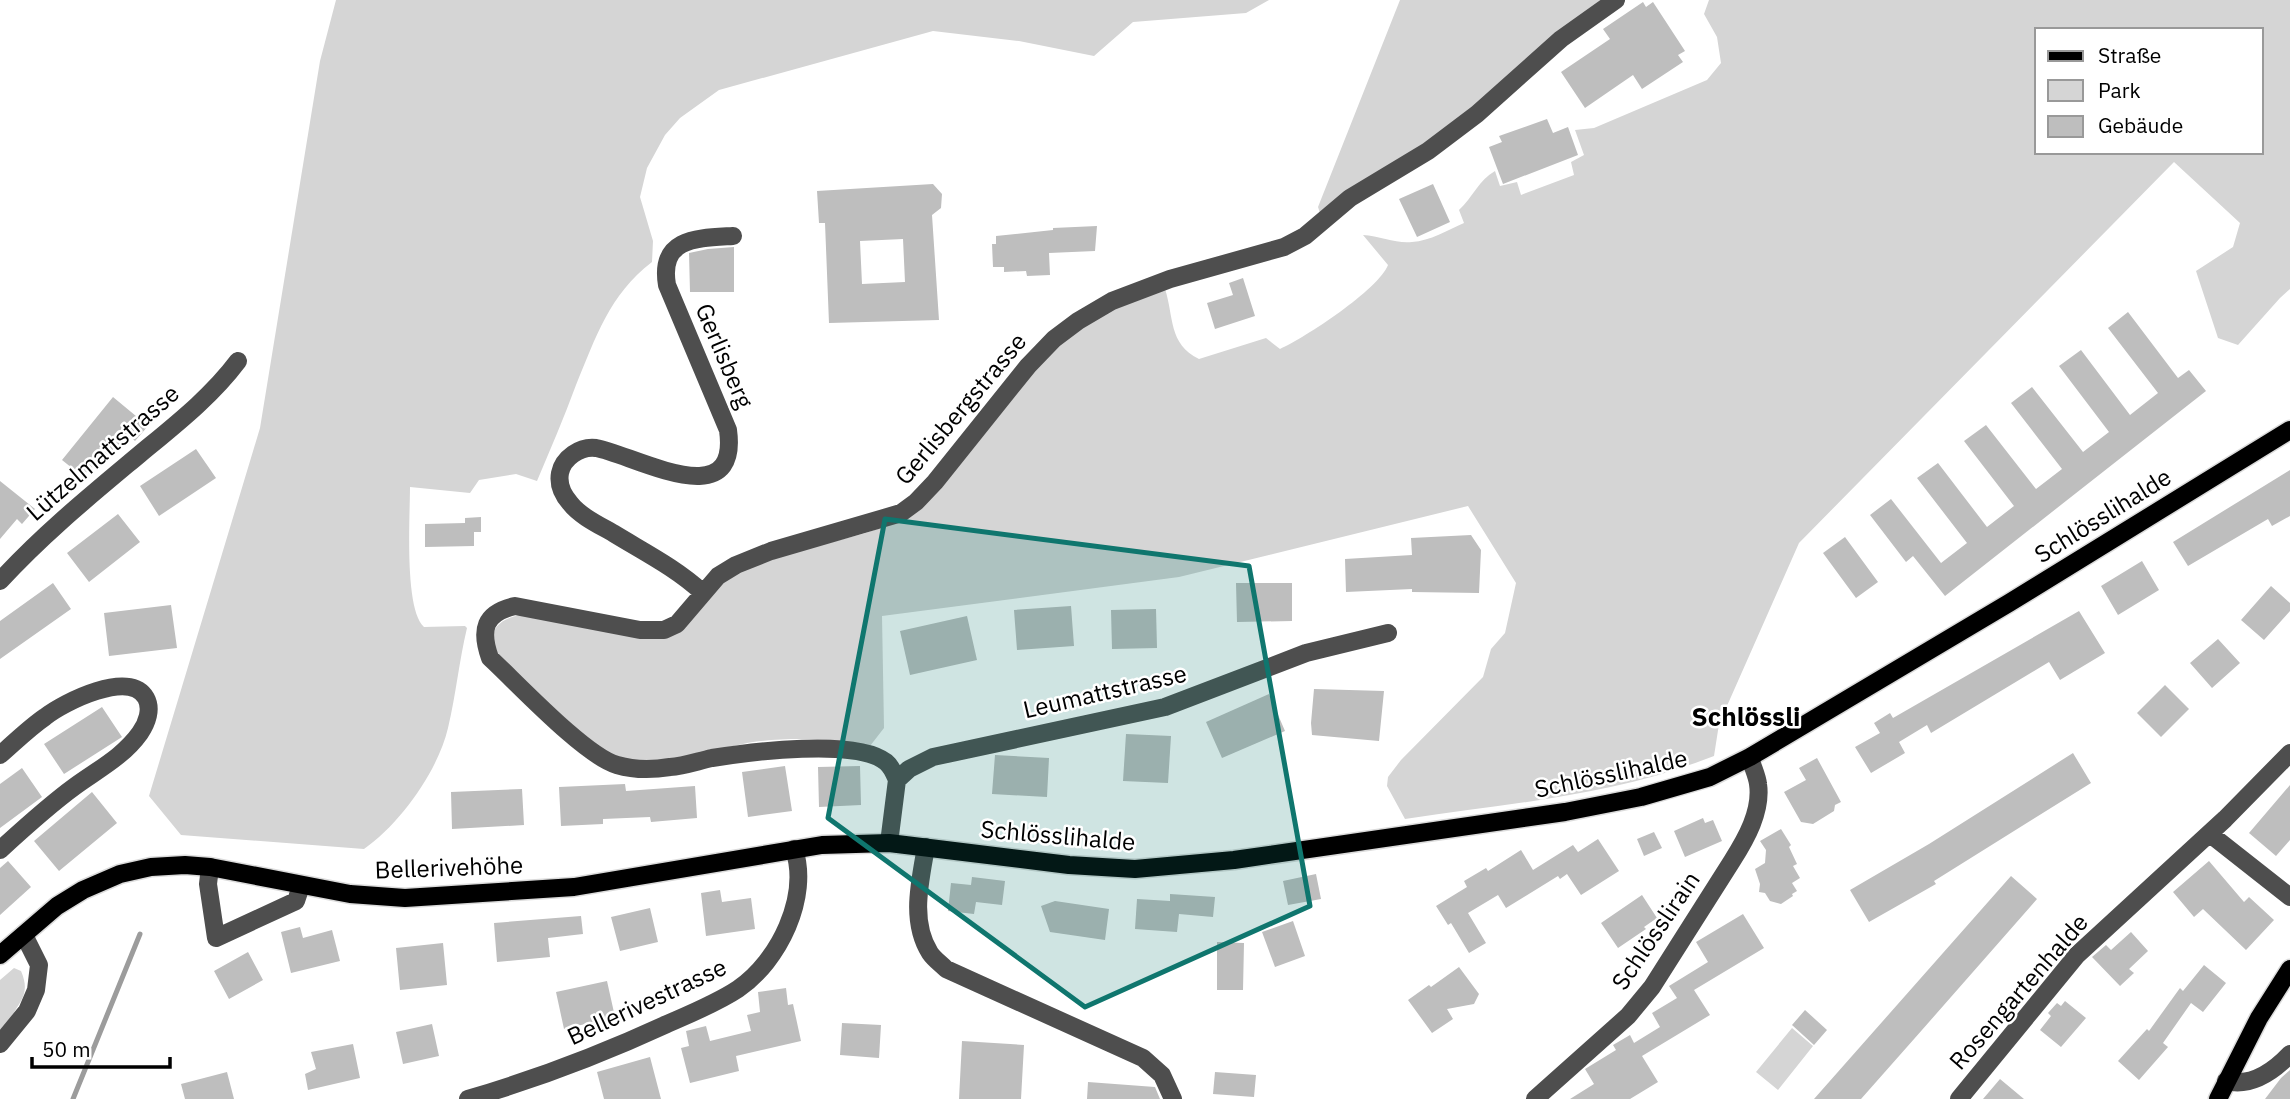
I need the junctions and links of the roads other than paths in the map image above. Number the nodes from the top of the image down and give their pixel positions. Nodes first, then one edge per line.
1 (1616, 0) edge
2 (733, 236) dead end
3 (238, 361) dead end
4 (2290, 430) edge
5 (0, 581) edge
6 (702, 592) junction
7 (1388, 633) dead end
8 (2290, 753) edge
9 (0, 755) edge
10 (1750, 757) junction
11 (897, 780) junction
12 (2210, 834) junction
13 (889, 843) junction
14 (852, 844) joint
15 (926, 847) junction
16 (0, 849) edge
17 (794, 849) junction
18 (210, 867) junction
19 (301, 886) junction
20 (2290, 897) edge
21 (24, 935) junction
22 (0, 955) edge
23 (2290, 969) edge
24 (0, 1044) edge
25 (2290, 1054) edge
26 (2226, 1081) junction
27 (468, 1099) edge
28 (1173, 1099) edge
29 (1535, 1099) edge
30 (1959, 1099) edge
31 (2218, 1099) edge

1 - 6 street, Gerlisbergstrasse
2 - 6 street, Gerlisberg
3 - 5 street, Lützelmattstrasse
4 - 10 main road, Schlösslihalde
6 - 11 street, Gerlisbergstrasse
7 - 11 street, Leumattstrasse
8 - 12 street, Rosengartenhalde
9 - 16 street
10 - 15 main road, Schlösslihalde
10 - 29 street, Schlösslirain
11 - 13 street
12 - 20 street
12 - 30 street, Rosengartenhalde
13 - 14 main road, Schlösslihalde
13 - 15 main road, Schlösslihalde
14 - 17 main road, Bellerivehöhe
15 - 28 street
17 - 19 main road, Bellerivehöhe
17 - 27 street, Bellerivestrasse
18 - 19 main road, Bellerivehöhe
18 - 19 street
18 - 21 main road, Bellerivehöhe
21 - 22 main road, Bellerivehöhe
21 - 24 street
23 - 26 main road
25 - 26 street
26 - 31 main road

